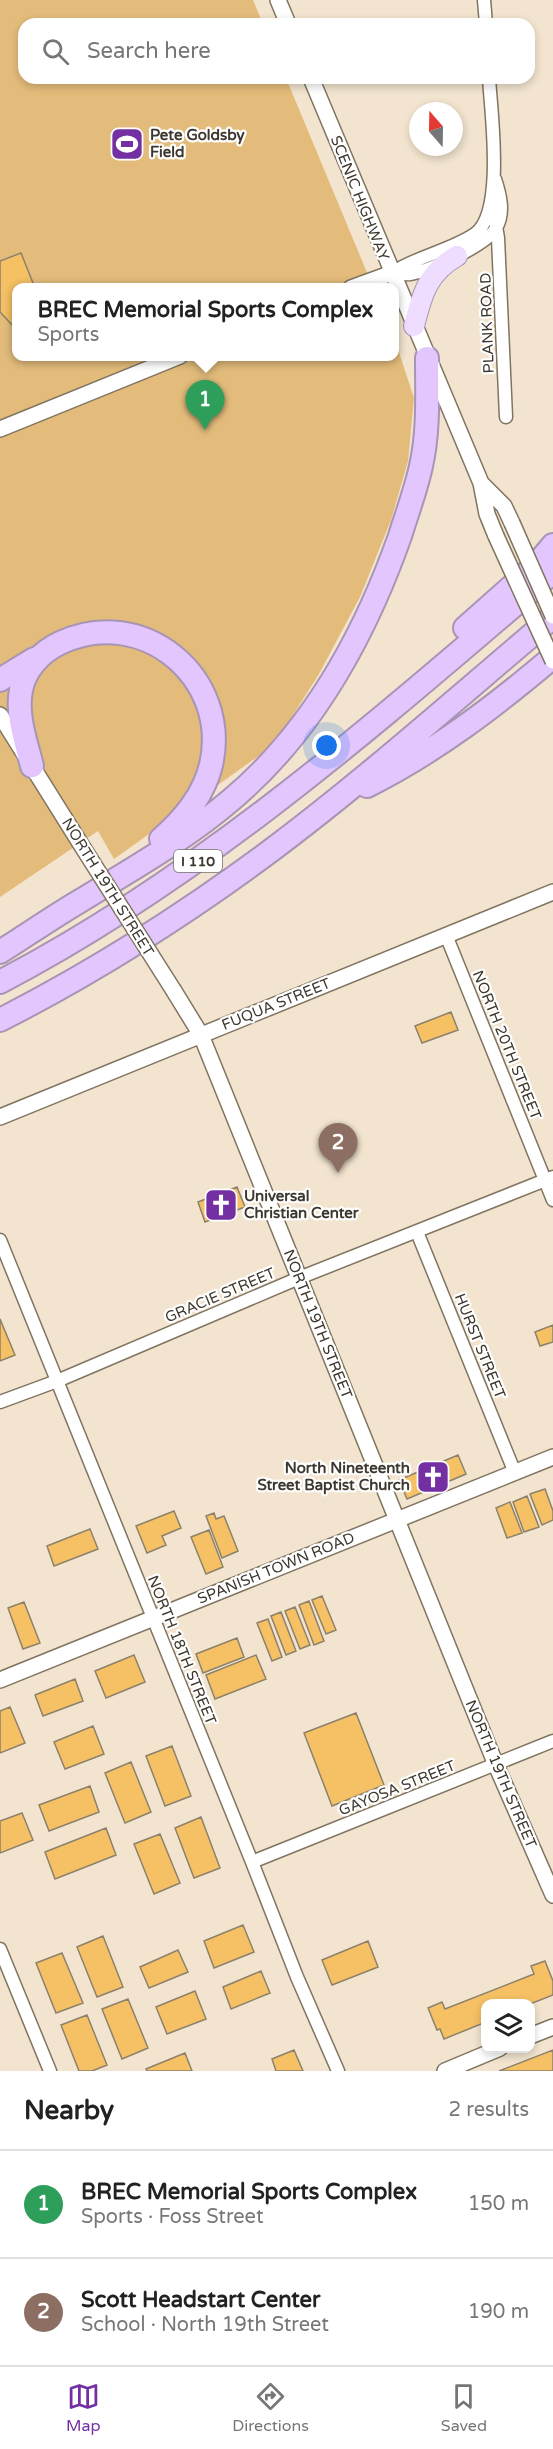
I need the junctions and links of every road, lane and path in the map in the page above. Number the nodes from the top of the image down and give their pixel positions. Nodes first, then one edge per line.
1 (278, 0) edge
2 (484, 0) edge
3 (286, 18) edge
4 (486, 18) edge
5 (313, 84) edge
6 (489, 84) edge
7 (494, 177) junction
8 (491, 197) junction
9 (496, 228) junction
10 (456, 256) junction
11 (392, 273) junction
12 (365, 283) edge
13 (396, 283) edge
14 (399, 290) edge
15 (414, 326) junction
16 (427, 358) junction
17 (170, 361) edge
18 (506, 417) dead end
19 (0, 429) edge
20 (481, 483) junction
21 (553, 545) edge
22 (553, 572) edge
23 (553, 616) edge
24 (48, 650) junction
25 (553, 659) edge
26 (0, 680) edge
27 (0, 715) edge
28 (380, 718) junction
29 (32, 766) junction
30 (328, 806) junction
31 (553, 892) edge
32 (78, 902) junction
33 (446, 935) junction
34 (0, 952) edge
35 (0, 982) edge
36 (0, 1020) edge
37 (201, 1035) junction
38 (0, 1117) edge
39 (549, 1178) edge
40 (553, 1200) edge
41 (417, 1232) junction
42 (0, 1240) edge
43 (299, 1278) junction
44 (57, 1381) junction
45 (0, 1402) edge
46 (553, 1457) edge
47 (515, 1473) junction
48 (397, 1519) junction
49 (154, 1619) junction
50 (0, 1680) edge
51 (553, 1742) edge
52 (496, 1765) junction
53 (252, 1862) junction
54 (553, 1895) edge
55 (0, 1949) edge
56 (3, 1963) edge
57 (553, 2027) edge
58 (535, 2034) edge
59 (490, 2053) edge
60 (50, 2071) edge
61 (338, 2071) edge
62 (445, 2071) edge

1 - 3 street
2 - 4 street
5 - 11 street, SCENIC HIGHWAY
6 - 7 street, PLANK ROAD
7 - 8 street, PLANK ROAD
7 - 9 street, PLANK ROAD
8 - 9 street, PLANK ROAD
8 - 11 street, PLANK ROAD
9 - 10 street
9 - 18 street, PLANK ROAD
10 - 11 street
10 - 15 main road
11 - 12 street
11 - 13 street, SCENIC HIGHWAY
14 - 15 street, SCENIC HIGHWAY
15 - 16 street, SCENIC HIGHWAY
16 - 20 street, SCENIC HIGHWAY
16 - 32 highway
17 - 19 street
20 - 23 street, SCENIC HIGHWAY, bridge
20 - 25 street, SCENIC HIGHWAY, bridge
21 - 28 highway
22 - 28 highway, I 110
23 - 30 highway, I 110
24 - 26 highway
24 - 29 highway
24 - 32 highway
25 - 30 highway
27 - 29 street, NORTH 19TH STREET
28 - 35 highway, I 110
29 - 37 street, NORTH 19TH STREET, bridge
30 - 36 highway, I 110
31 - 33 street, FUQUA STREET
32 - 34 highway
33 - 37 street, FUQUA STREET
33 - 39 street, NORTH 20TH STREET
37 - 38 street, FUQUA STREET
37 - 43 street, NORTH 19TH STREET
39 - 40 street, NORTH 20TH STREET
39 - 41 street, GRACIE STREET
41 - 43 street, GRACIE STREET
41 - 47 street, HURST STREET
42 - 44 street, NORTH 18TH STREET
43 - 44 street, GRACIE STREET
43 - 48 street, NORTH 19TH STREET
44 - 45 street, GRACIE STREET
44 - 49 street, NORTH 18TH STREET
46 - 47 street, SPANISH TOWN ROAD
47 - 48 street, SPANISH TOWN ROAD
48 - 49 street, SPANISH TOWN ROAD
48 - 52 street, NORTH 19TH STREET
49 - 50 street, SPANISH TOWN ROAD
49 - 53 street, NORTH 18TH STREET
51 - 52 street, GAYOSA STREET
52 - 53 street, GAYOSA STREET
52 - 54 street, NORTH 19TH STREET
53 - 61 street, NORTH 18TH STREET
55 - 56 street
56 - 60 street
57 - 58 street
59 - 62 street

